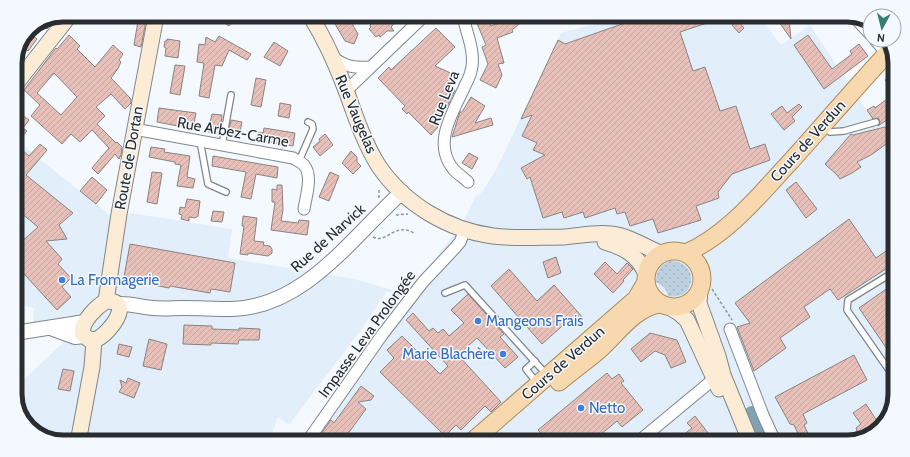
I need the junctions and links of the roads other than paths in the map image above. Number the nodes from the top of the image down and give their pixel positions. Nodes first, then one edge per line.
1 (64, 22) edge
2 (155, 22) edge
3 (313, 22) edge
4 (418, 22) edge
5 (464, 22) edge
6 (887, 54) edge
7 (332, 57) junction
8 (370, 67) junction
9 (22, 76) edge
10 (346, 91) junction
11 (231, 95) dead end
12 (308, 122) dead end
13 (876, 122) dead end
14 (822, 126) junction
15 (134, 129) junction
16 (200, 141) junction
17 (222, 145) junction
18 (299, 161) junction
19 (468, 182) dead end
20 (226, 192) dead end
21 (402, 192) junction
22 (304, 209) dead end
23 (455, 226) junction
24 (722, 232) junction
25 (574, 236) junction
26 (686, 253) junction
27 (662, 254) junction
28 (888, 275) edge
29 (646, 278) junction
30 (701, 280) junction
31 (445, 293) dead end
32 (665, 305) junction
33 (114, 307) junction
34 (730, 329) road end
35 (22, 332) edge
36 (88, 333) junction
37 (535, 361) junction
38 (888, 368) edge
39 (715, 378) junction
40 (543, 381) junction
41 (79, 435) edge
42 (312, 435) edge
43 (480, 435) edge
44 (496, 435) edge
45 (646, 435) edge
46 (739, 435) edge
47 (748, 435) edge
48 (772, 435) edge

1 - 9 main road
2 - 15 main road, Route de Dortan
3 - 7 main road, Rue Vaugelas
4 - 8 street
5 - 19 street, Rue Leva
6 - 14 main road, Cours de Verdun
7 - 8 street
7 - 10 main road, Rue Vaugelas
8 - 10 street
10 - 21 main road, Rue Vaugelas
11 - 17 lane
12 - 18 lane
13 - 14 lane
14 - 24 main road, Cours de Verdun
15 - 16 street, Rue Arbez-Carme
15 - 33 main road, Route de Dortan
16 - 17 street, Rue Arbez-Carme
16 - 20 lane
17 - 18 street, Rue Arbez-Carme
18 - 22 street, Rue Arbez-Carme
21 - 23 main road, Rue Vaugelas
21 - 33 street, Rue de Narvick
23 - 25 main road, Rue Vaugelas
23 - 42 street, Impasse Leva Prolongée
24 - 26 main road, Cours de Verdun
24 - 30 main road, Cours de Verdun
25 - 27 main road, Rue Vaugelas
25 - 29 main road, Rue Vaugelas
26 - 27 main road
26 - 30 main road
27 - 29 main road
28 - 38 lane
29 - 32 main road
29 - 40 main road, Cours de Verdun
30 - 32 main road
30 - 47 main road
31 - 37 lane
32 - 39 main road
32 - 44 main road, Cours de Verdun
33 - 36 main road
33 - 36 main road
34 - 48 street
35 - 36 street
36 - 41 main road
37 - 40 lane
37 - 40 lane
39 - 45 street
39 - 46 main road
40 - 43 main road, Cours de Verdun

